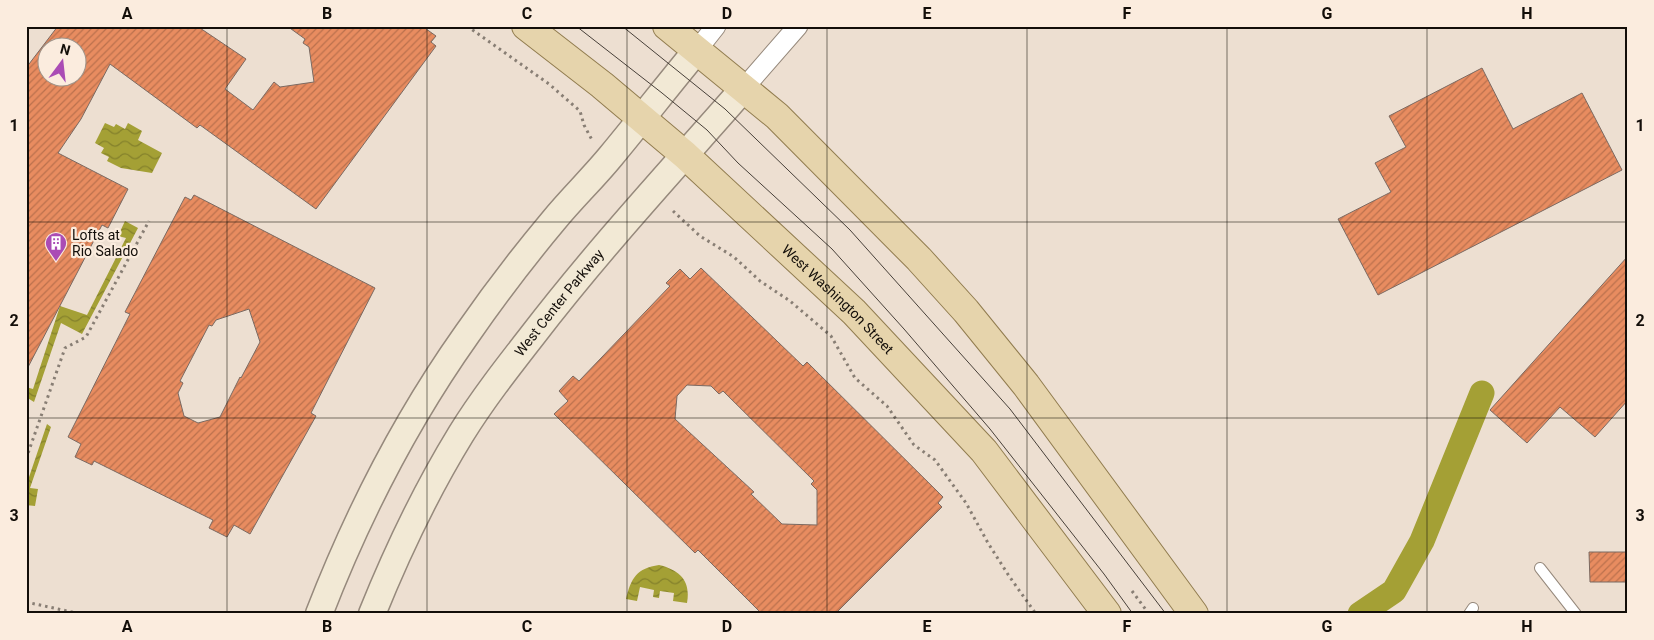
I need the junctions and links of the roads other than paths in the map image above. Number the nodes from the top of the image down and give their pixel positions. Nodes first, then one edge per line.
1 (526, 26) edge
2 (667, 26) edge
3 (716, 26) edge
4 (798, 26) edge
5 (697, 50) junction
6 (744, 88) junction
7 (641, 119) junction
8 (685, 156) junction
9 (1540, 568) dead end
10 (323, 603) edge
11 (374, 607) edge
12 (1107, 614) edge
13 (1194, 614) edge
14 (1576, 614) edge

1 - 7 main road, West Washington Street
2 - 5 main road
3 - 5 street
4 - 6 street, West Center Parkway
5 - 6 main road
5 - 7 street
6 - 8 street, West Center Parkway
6 - 13 main road
7 - 8 main road, West Washington Street
7 - 10 street
8 - 11 street, West Center Parkway
8 - 12 main road, West Washington Street
9 - 14 lane

